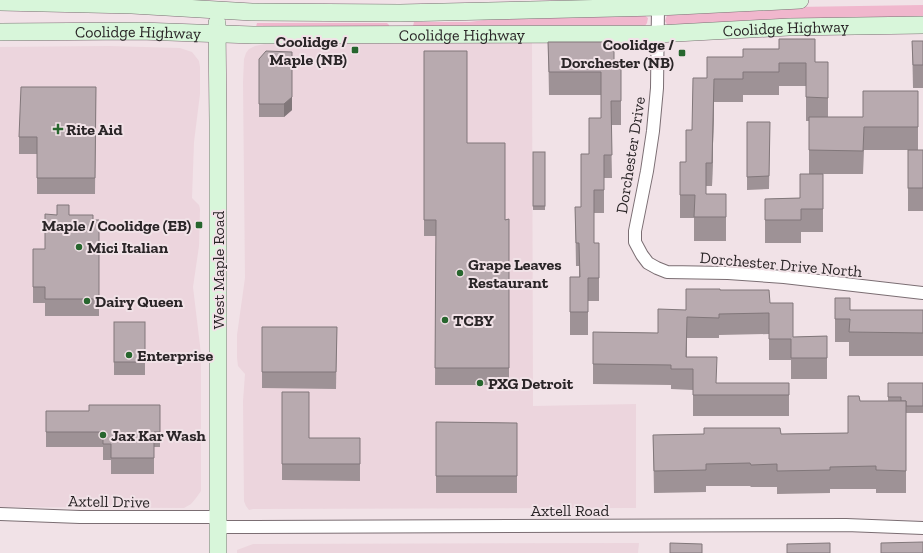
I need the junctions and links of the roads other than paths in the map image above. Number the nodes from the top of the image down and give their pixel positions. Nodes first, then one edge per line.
1 (800, 0) edge
2 (1, 2) edge
3 (632, 4) edge
4 (217, 5) edge
5 (428, 6) edge
6 (658, 7) junction
7 (400, 13) junction
8 (923, 25) edge
9 (0, 32) edge
10 (218, 34) junction
11 (657, 34) junction
12 (400, 36) junction
13 (642, 256) joint
14 (923, 293) edge
15 (0, 514) edge
16 (218, 522) junction
17 (923, 528) edge
18 (218, 553) edge

1 - 6 main road, Coolidge Highway
2 - 4 main road, Coolidge Highway
3 - 5 main road, Coolidge Highway
3 - 6 main road, Coolidge Highway
4 - 7 main road, Coolidge Highway
4 - 10 main road, West Maple Road
5 - 7 main road, Coolidge Highway
6 - 11 street, Dorchester Drive
7 - 12 main road
8 - 11 main road, Coolidge Highway
9 - 10 main road, Coolidge Highway
10 - 12 main road, Coolidge Highway
10 - 16 main road, West Maple Road
11 - 12 main road, Coolidge Highway
11 - 13 street, Dorchester Drive
13 - 14 street, Dorchester Drive North
15 - 16 street, Axtell Drive
16 - 17 street, Axtell Road
16 - 18 main road, West Maple Road

